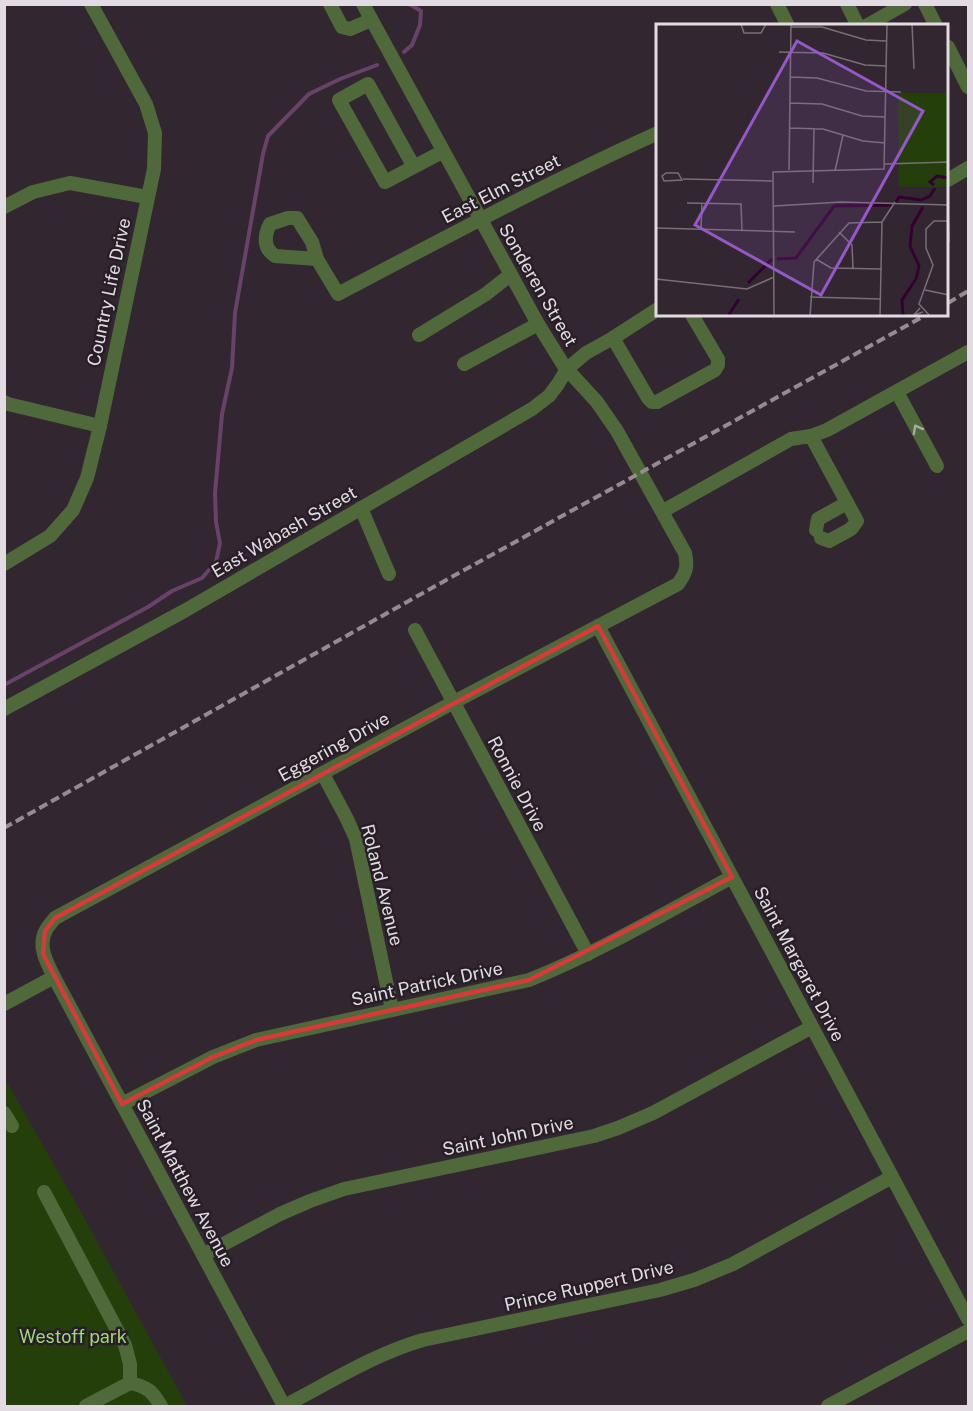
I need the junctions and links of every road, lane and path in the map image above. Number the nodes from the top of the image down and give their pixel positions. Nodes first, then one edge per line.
1 (92, 4) edge
2 (330, 4) edge
3 (363, 4) edge
4 (777, 4) edge
5 (847, 4) edge
6 (905, 4) edge
7 (925, 4) edge
8 (371, 20) junction
9 (787, 24) edge
10 (857, 24) edge
11 (870, 24) edge
12 (935, 24) edge
13 (949, 49) edge
14 (969, 87) edge
15 (656, 134) edge
16 (442, 152) junction
17 (414, 167) junction
18 (969, 168) edge
19 (949, 179) edge
20 (147, 197) junction
21 (4, 207) edge
22 (479, 219) junction
23 (317, 259) dead end
24 (510, 275) junction
25 (656, 310) edge
26 (693, 316) edge
27 (538, 324) junction
28 (419, 335) dead end
29 (613, 338) junction
30 (969, 352) edge
31 (464, 364) dead end
32 (567, 369) junction
33 (897, 392) junction
34 (4, 402) edge
35 (100, 426) junction
36 (810, 436) junction
37 (937, 466) dead end
38 (847, 503) junction
39 (361, 508) junction
40 (663, 511) junction
41 (4, 564) edge
42 (389, 574) dead end
43 (684, 575) joint
44 (598, 626) junction
45 (415, 630) dead end
46 (454, 702) junction
47 (4, 709) edge
48 (323, 774) junction
49 (732, 877) junction
50 (588, 954) junction
51 (54, 977) junction
52 (4, 1004) edge
53 (392, 1010) junction
54 (812, 1028) junction
55 (122, 1104) junction
56 (4, 1113) edge
57 (12, 1126) dead end
58 (892, 1177) junction
59 (44, 1192) dead end
60 (204, 1255) junction
61 (969, 1319) edge
62 (969, 1331) edge
63 (130, 1383) junction
64 (86, 1407) edge
65 (161, 1407) edge
66 (284, 1407) edge
67 (828, 1407) edge

1 - 20 street, Country Life Drive
2 - 8 street
3 - 8 street, Sonderen Street
4 - 9 street
5 - 10 street
6 - 11 street
7 - 12 street
8 - 16 street, Sonderen Street
13 - 14 street
15 - 22 street, East Elm Street
16 - 17 street
16 - 22 street, Sonderen Street
17 - 17 street
18 - 19 street
20 - 21 street
20 - 35 street, Country Life Drive
22 - 23 street, East Elm Street
22 - 24 street, Sonderen Street
24 - 27 street, Sonderen Street
24 - 28 street
25 - 29 street, East Wabash Street
26 - 29 street
27 - 31 street
27 - 32 street, Sonderen Street
29 - 32 street, East Wabash Street
30 - 33 street
32 - 39 street, East Wabash Street
32 - 40 street, Sonderen Street
33 - 36 street
37 -> 33 street
34 - 35 street
35 - 41 street, Country Life Drive
36 - 38 street
36 - 40 street
38 - 38 street
39 - 42 street
39 - 47 street, East Wabash Street
40 - 43 street, Sonderen Street
43 - 44 street, Eggering Drive
44 - 46 street, Eggering Drive
44 - 49 street, Saint Margaret Drive
45 - 46 street, Ronnie Drive
46 - 48 street, Eggering Drive
46 - 50 street, Ronnie Drive
48 - 51 street, Eggering Drive
48 - 53 street, Roland Avenue
49 - 50 street, Saint Patrick Drive
49 - 54 street, Saint Margaret Drive
50 - 53 street, Saint Patrick Drive
51 - 52 street
51 - 55 street, Saint Matthew Avenue
53 - 55 street, Saint Patrick Drive
54 - 58 street, Saint Margaret Drive
54 - 60 street, Saint John Drive
55 - 60 street, Saint Matthew Avenue
56 - 57 street
58 - 61 street, Saint Margaret Drive
58 - 66 street, Prince Ruppert Drive
59 - 63 street
60 - 66 street, Saint Matthew Avenue
62 - 67 street
63 - 64 street
63 - 65 street

